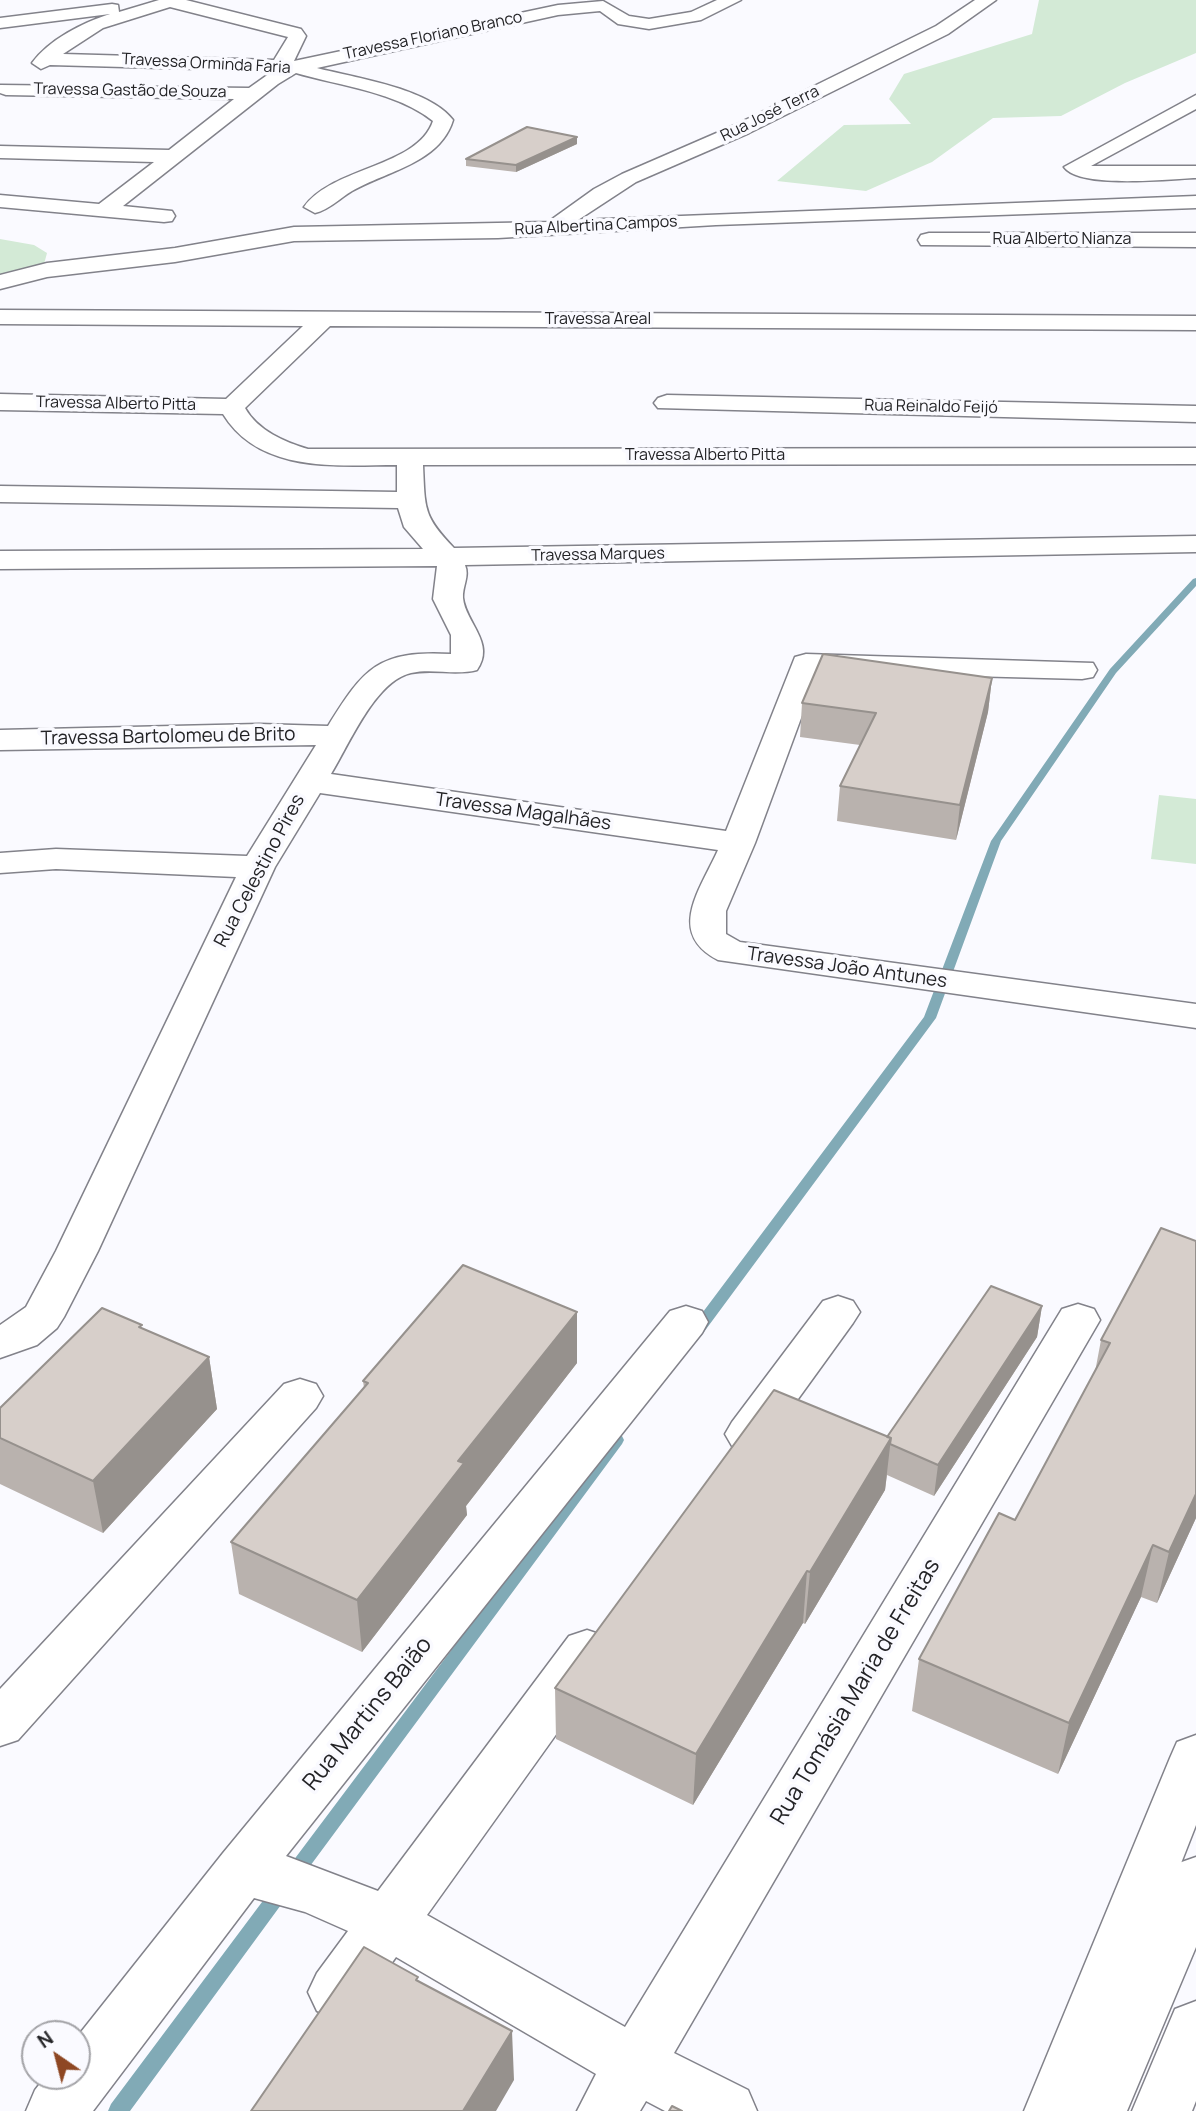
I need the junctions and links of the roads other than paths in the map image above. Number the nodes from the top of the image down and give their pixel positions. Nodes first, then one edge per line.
1 (44, 0) edge
2 (732, 0) edge
3 (987, 0) edge
4 (173, 1) edge
5 (598, 3) edge
6 (146, 9) junction
7 (66, 13) junction
8 (0, 23) edge
9 (97, 24) junction
10 (48, 59) junction
11 (287, 66) junction
12 (3, 91) edge
13 (255, 94) junction
14 (1196, 101) edge
15 (0, 152) edge
16 (172, 156) junction
17 (1196, 172) edge
18 (0, 201) edge
19 (1196, 202) edge
20 (315, 207) dead end
21 (106, 209) junction
22 (911, 212) junction
23 (164, 216) dead end
24 (553, 228) junction
25 (929, 240) junction
26 (1196, 240) edge
27 (942, 265) dead end
28 (0, 282) edge
29 (0, 317) edge
30 (324, 318) junction
31 (1196, 323) edge
32 (0, 402) edge
33 (667, 403) dead end
34 (232, 407) junction
35 (1196, 414) edge
36 (1196, 456) edge
37 (410, 457) junction
38 (0, 494) edge
39 (411, 500) junction
40 (1196, 544) edge
41 (447, 557) junction
42 (0, 560) edge
43 (1082, 670) dead end
44 (337, 736) junction
45 (0, 740) edge
46 (308, 781) junction
47 (738, 843) junction
48 (0, 863) edge
49 (258, 867) junction
50 (1196, 1016) edge
51 (838, 1312) dead end
52 (1078, 1320) dead end
53 (686, 1322) dead end
54 (0, 1342) edge
55 (300, 1396) dead end
56 (723, 1467) edge
57 (617, 1611) edge
58 (0, 1724) edge
59 (1196, 1758) edge
60 (262, 1873) junction
61 (1196, 1882) edge
62 (371, 1913) junction
63 (1196, 2029) edge
64 (309, 2033) edge
65 (620, 2088) edge
66 (56, 2111) edge
67 (727, 2111) edge
68 (1054, 2111) edge
69 (1097, 2111) edge
70 (1162, 2111) edge

1 - 7 street
2 - 5 street, Travessa Floriano Branco
3 - 24 street, Rua José Terra
4 - 6 street
4 - 11 street
5 - 11 street, Travessa Floriano Branco
6 - 7 street
6 - 9 street
7 - 8 street
7 - 9 street
9 - 10 street
10 - 11 street, Travessa Orminda Faria
10 - 12 street
11 - 13 street
11 - 20 street, Travessa Orminda Faria
12 - 13 street, Travessa Gastão de Souza
13 - 16 street
14 - 17 street
15 - 16 street
16 - 21 street
18 - 21 street
19 - 22 street, Rua Albertina Campos
21 - 23 street
22 - 24 street, Rua Albertina Campos
22 - 25 street
24 - 28 street, Rua Albertina Campos
25 - 26 street, Rua Alberto Nianza
25 - 27 street
29 - 30 street, Travessa Areal
30 - 31 street, Travessa Areal
30 - 34 street
32 - 34 street, Travessa Alberto Pitta
33 - 35 street, Rua Reinaldo Feijó
34 - 37 street, Travessa Alberto Pitta
36 - 37 street, Travessa Alberto Pitta
37 - 39 street
38 - 39 street
39 - 41 street
40 - 41 street, Travessa Marques
41 - 42 street, Travessa Marques
41 - 44 street, Rua Celestino Pires
43 - 47 street, Travessa João Antunes
44 - 45 street, Travessa Bartolomeu de Brito
44 - 46 street, Rua Celestino Pires
46 - 47 street, Travessa Magalhães
46 - 49 street, Rua Celestino Pires
47 - 50 street, Travessa João Antunes
48 - 49 street
49 - 54 street, Rua Celestino Pires
51 - 56 street
52 - 65 street, Rua Tomásia Maria de Freitas
53 - 60 street, Rua Martins Baião
55 - 58 street
57 - 62 street
59 - 68 street
60 - 62 street
60 - 66 street, Rua Martins Baião
61 - 69 street
62 - 64 street
62 - 65 street
63 - 70 street
65 - 67 street

